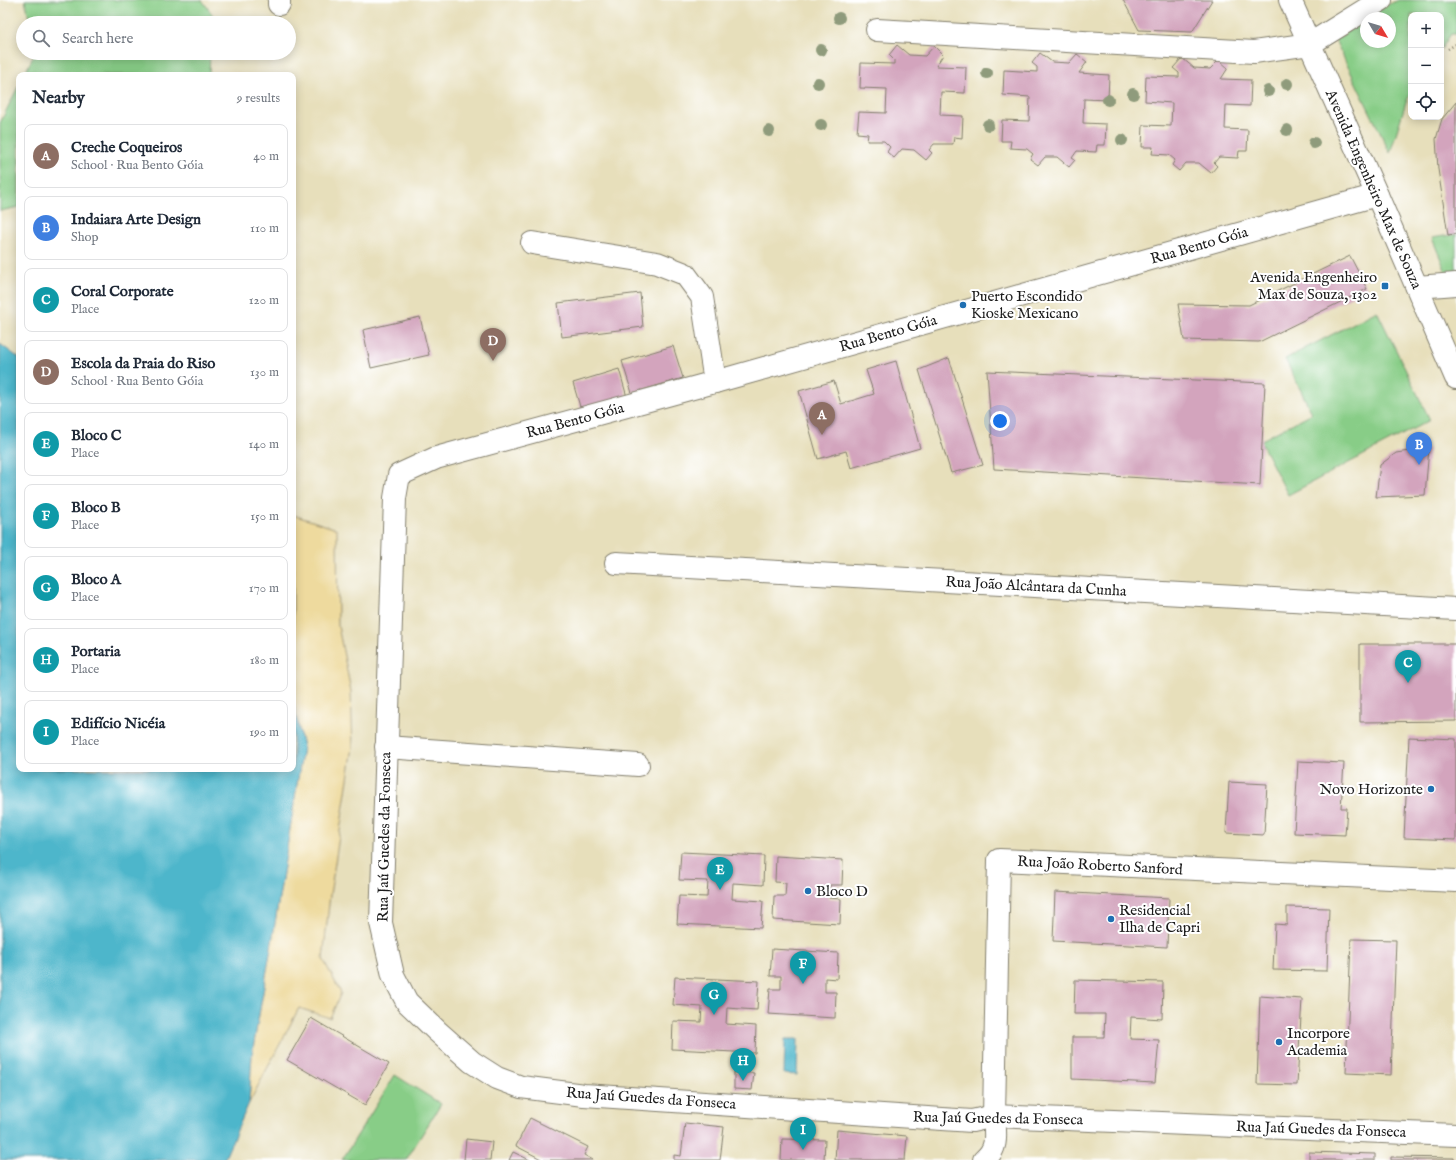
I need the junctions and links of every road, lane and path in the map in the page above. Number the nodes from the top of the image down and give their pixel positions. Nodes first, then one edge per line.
1 (1290, 0) edge
2 (1381, 0) edge
3 (877, 30) dead end
4 (1310, 44) junction
5 (1456, 44) edge
6 (1448, 49) dead end
7 (1377, 195) junction
8 (532, 244) dead end
9 (1456, 284) edge
10 (1417, 287) junction
11 (1456, 378) edge
12 (715, 382) junction
13 (400, 475) joint
14 (616, 563) dead end
15 (1456, 609) edge
16 (386, 747) junction
17 (638, 765) dead end
18 (1456, 881) edge
19 (994, 1116) junction
20 (1456, 1135) edge
21 (984, 1160) edge

1 - 4 street, Avenida Engenheiro Max de Souza
2 - 4 street
3 - 4 street
4 - 7 street, Avenida Engenheiro Max de Souza
5 - 6 path
7 - 10 street, Avenida Engenheiro Max de Souza
7 - 12 street, Rua Bento Góia
8 - 12 street
9 - 10 street
10 - 11 street, Avenida Engenheiro Max de Souza
12 - 13 street, Rua Bento Góia
13 - 16 street, Rua Jaú Guedes da Fonseca
14 - 15 street, Rua João Alcântara da Cunha
16 - 17 street
16 - 19 street, Rua Jaú Guedes da Fonseca
18 - 19 street, Rua João Roberto Sanford
19 - 20 street, Rua Jaú Guedes da Fonseca
19 - 21 street

